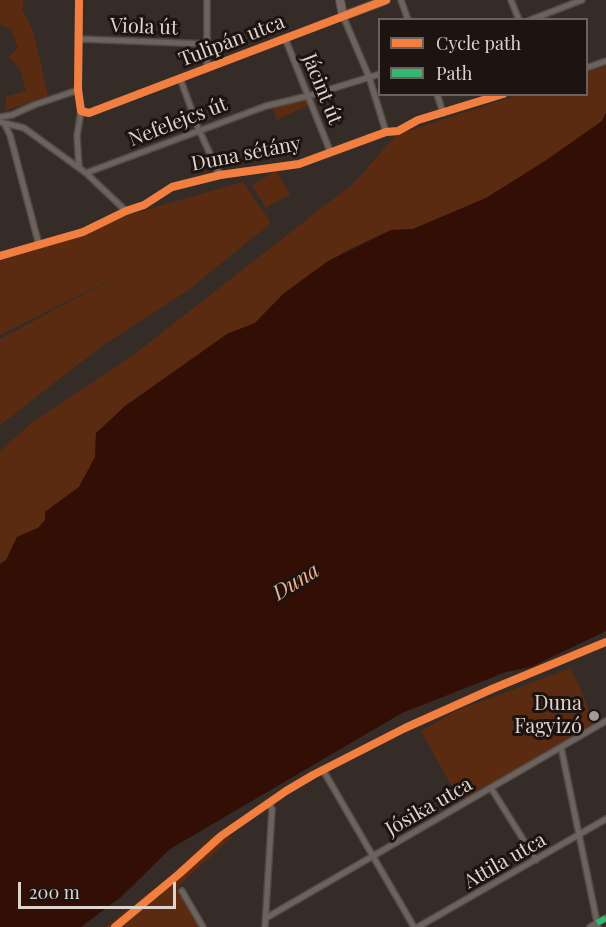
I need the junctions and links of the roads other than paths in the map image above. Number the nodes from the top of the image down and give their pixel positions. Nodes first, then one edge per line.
1 (79, 0) edge
2 (207, 0) edge
3 (340, 0) edge
4 (386, 0) edge
5 (401, 0) edge
6 (511, 0) edge
7 (582, 0) edge
8 (343, 16) junction
9 (407, 18) edge
10 (518, 18) edge
11 (535, 18) edge
12 (285, 38) junction
13 (79, 39) junction
14 (207, 44) junction
15 (606, 61) edge
16 (207, 67) junction
17 (588, 67) edge
18 (378, 75) edge
19 (369, 77) junction
20 (180, 78) junction
21 (78, 90) junction
22 (309, 96) junction
23 (438, 96) edge
24 (497, 96) edge
25 (81, 111) junction
26 (443, 113) junction
27 (12, 115) junction
28 (0, 117) edge
29 (1, 123) edge
30 (199, 130) junction
31 (386, 132) junction
32 (330, 151) junction
33 (79, 167) junction
34 (86, 173) junction
35 (220, 175) junction
36 (126, 211) junction
37 (39, 245) junction
38 (0, 256) edge
39 (606, 721) edge
40 (561, 747) junction
41 (323, 770) dead end
42 (491, 788) junction
43 (269, 803) dead end
44 (606, 819) edge
45 (579, 835) junction
46 (373, 856) junction
47 (536, 860) junction
48 (182, 891) dead end
49 (266, 918) junction
50 (606, 918) edge
51 (598, 925) edge
52 (203, 927) edge
53 (265, 927) edge
54 (416, 927) edge
55 (590, 927) edge

1 - 13 street
2 - 14 street
3 - 8 street
4 - 8 street, Tulipán utca
5 - 9 street
6 - 10 street
7 - 11 street
8 - 12 street, Tulipán utca
8 - 19 street
12 - 16 street, Tulipán utca
12 - 22 street, Jácint út
13 - 14 street, Viola út
13 - 21 street
14 - 16 street
15 - 17 street
16 - 20 street, Tulipán utca
18 - 19 street, Nefelejcs út
19 - 22 street, Nefelejcs út
19 - 31 street
20 - 25 street, Tulipán utca
20 - 30 street
21 - 25 street
21 - 27 street
22 - 30 street, Nefelejcs út
22 - 32 street, Jácint út
23 - 26 street
24 - 26 street, Duna sétány
25 - 33 street
26 - 31 street, Duna sétány
27 - 28 street
27 - 29 street
29 - 33 street
29 - 37 street
30 - 34 street, Nefelejcs út
30 - 35 street
31 - 32 street, Duna sétány
32 - 35 street, Duna sétány
33 - 34 street
34 - 36 street
35 - 36 street, Duna sétány
36 - 37 street, Duna sétány
37 - 38 street, Duna sétány
39 - 40 street, Jósika utca
40 - 42 street, Jósika utca
40 - 45 street
41 - 46 street
42 - 46 street, Jósika utca
42 - 47 street
43 - 49 street
44 - 45 street, Attila utca
45 - 47 street, Attila utca
45 - 51 street
46 - 49 street, Jósika utca
46 - 54 street
47 - 54 street, Attila utca
48 - 52 street
49 - 53 street
50 - 51 street
51 - 55 street

